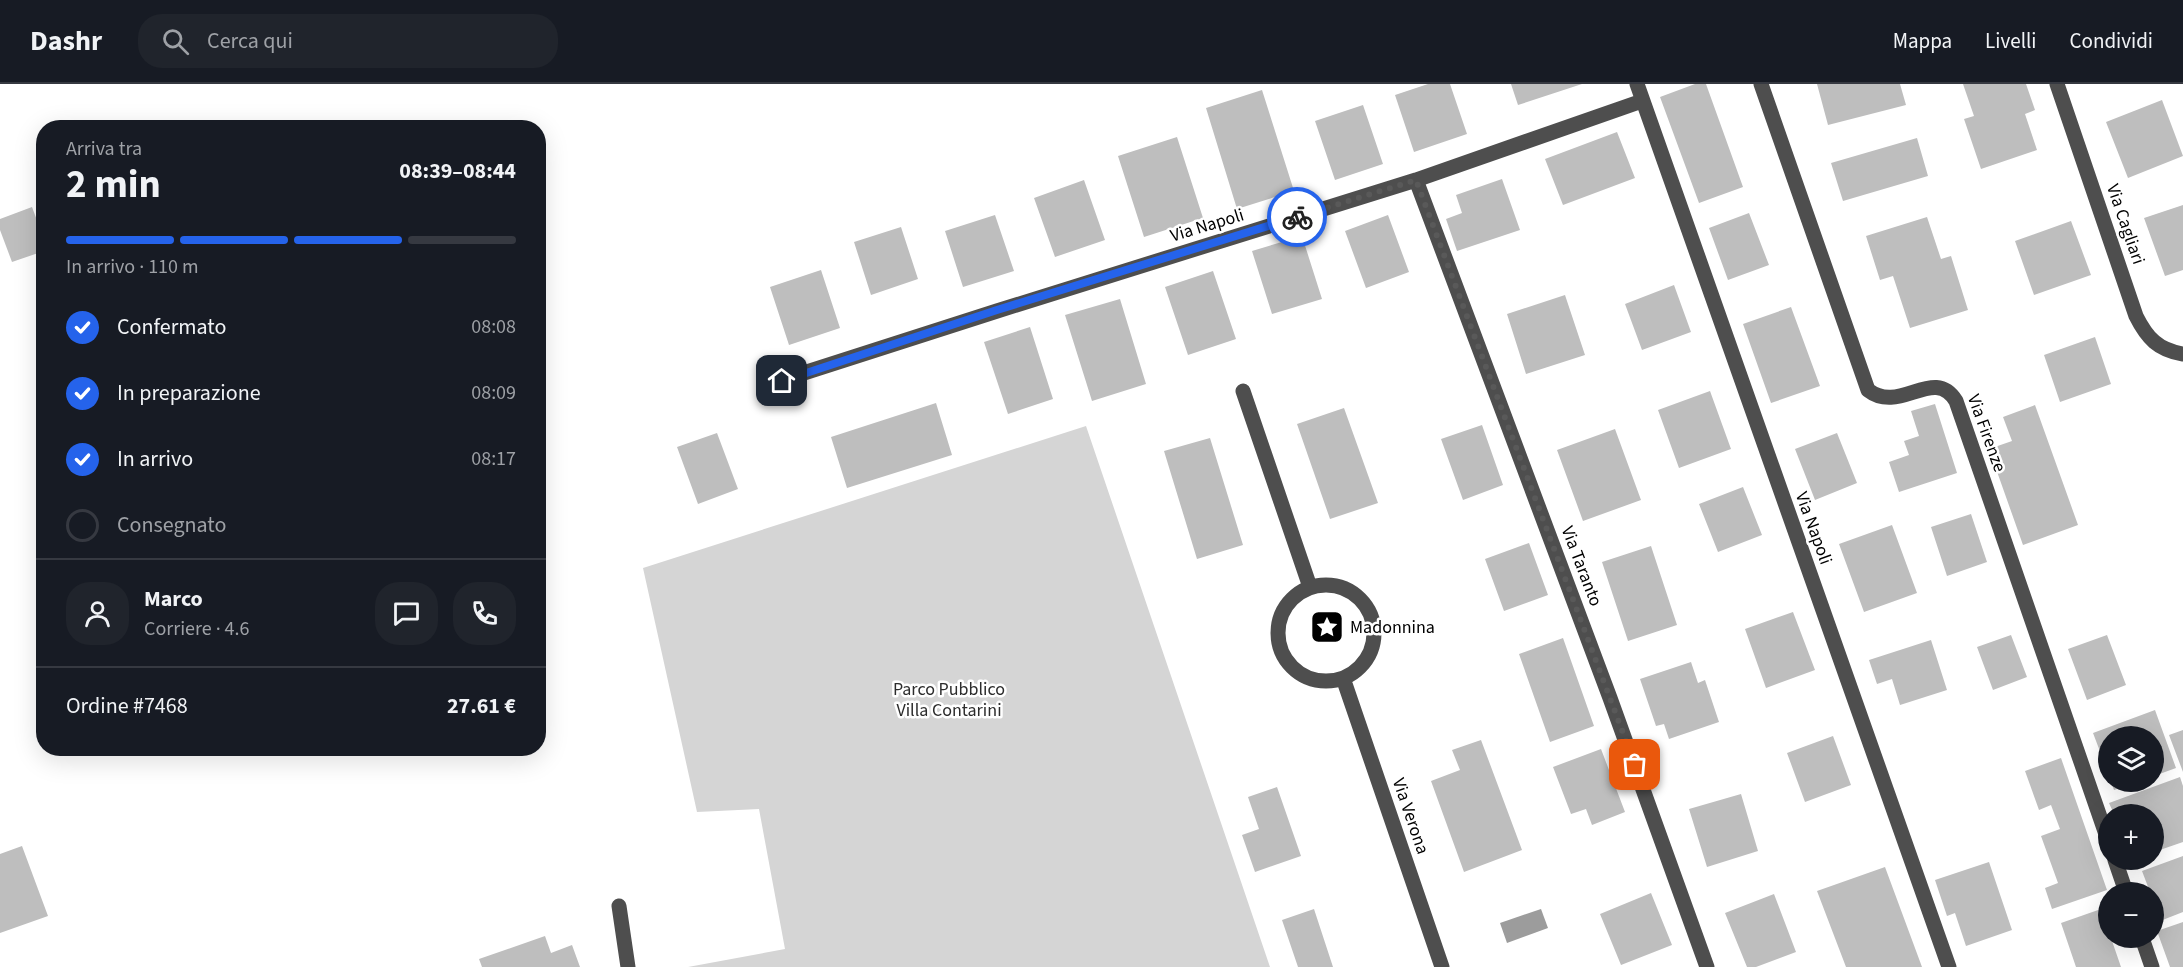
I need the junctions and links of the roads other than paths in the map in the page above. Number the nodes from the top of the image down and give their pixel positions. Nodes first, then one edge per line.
1 (1637, 84) edge
2 (1761, 84) edge
3 (2057, 84) edge
4 (1642, 101) junction
5 (1416, 180) junction
6 (2183, 354) edge
7 (782, 381) dead end
8 (1243, 391) dead end
9 (1310, 587) junction
10 (1343, 678) junction
11 (2098, 811) edge
12 (619, 906) dead end
13 (2145, 948) edge
14 (628, 967) edge
15 (1442, 967) edge
16 (1707, 967) edge
17 (1949, 967) edge
18 (2152, 967) edge

1 - 4 street, Via Napoli
2 - 11 street, Via Firenze
3 - 6 street, Via Cagliari
4 - 5 street, Via Napoli
4 - 17 street, Via Napoli
5 - 7 street, Via Napoli
5 - 16 street, Via Taranto
8 - 9 street
9 - 10 street
9 - 10 street
10 - 15 street, Via Verona
12 - 14 street
13 - 18 street

